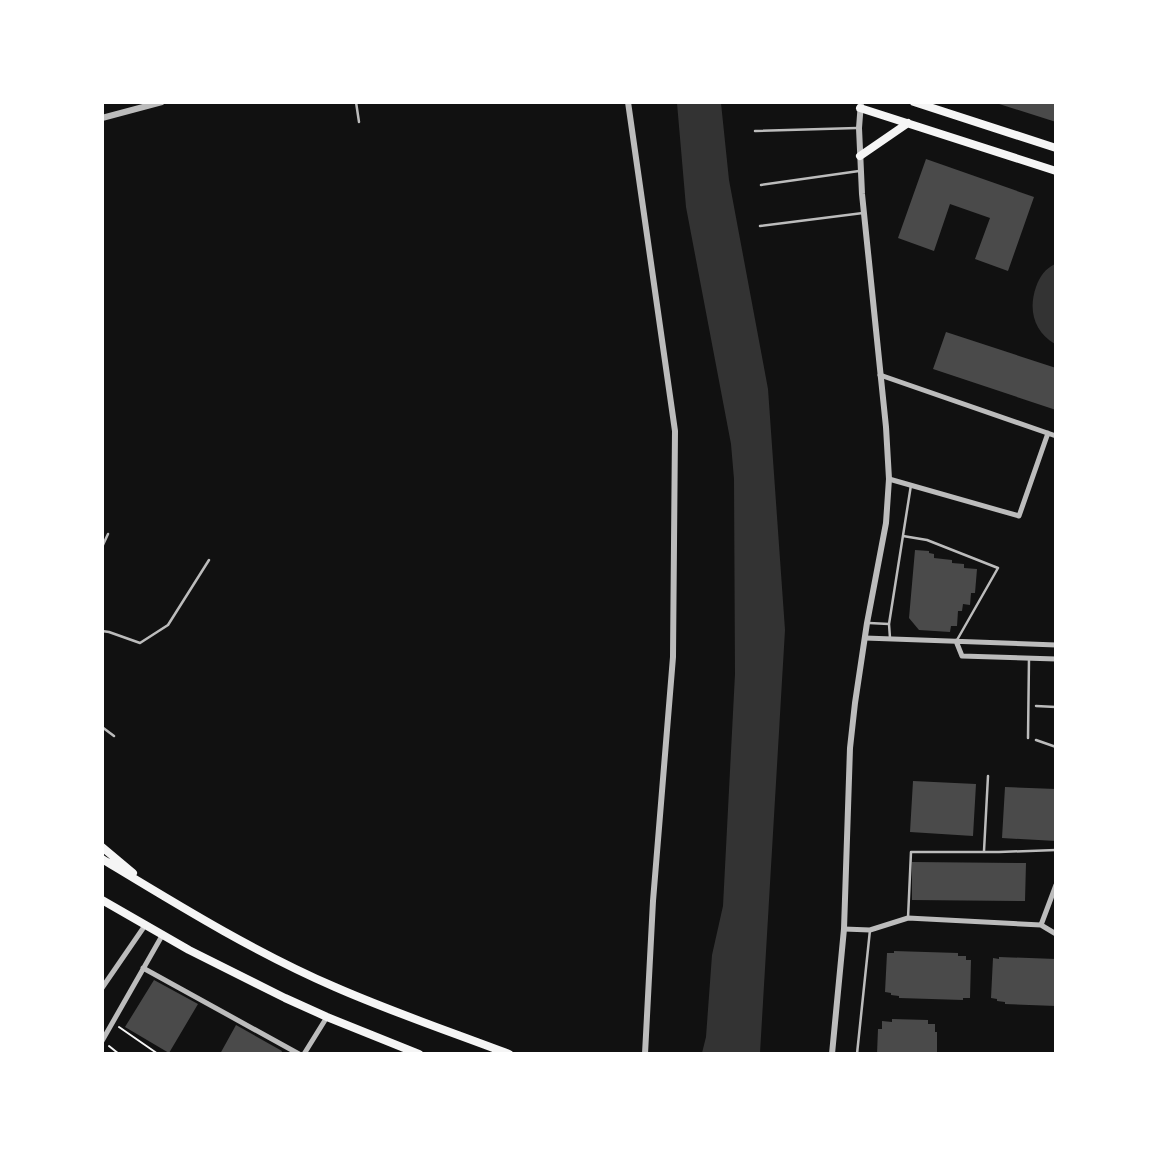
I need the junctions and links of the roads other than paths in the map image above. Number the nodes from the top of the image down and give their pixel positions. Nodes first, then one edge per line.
1 (162, 102) edge
2 (356, 102) edge
3 (628, 102) edge
4 (914, 102) edge
5 (149, 104) edge
6 (860, 105) edge
7 (102, 118) edge
8 (359, 122) dead end
9 (908, 123) junction
10 (858, 128) junction
11 (755, 131) dead end
12 (1056, 148) edge
13 (860, 156) junction
14 (861, 170) junction
15 (1056, 170) edge
16 (761, 185) dead end
17 (864, 213) junction
18 (760, 226) dead end
19 (880, 375) junction
20 (1048, 433) junction
21 (1056, 436) edge
22 (889, 479) junction
23 (911, 485) junction
24 (108, 534) dead end
25 (903, 536) junction
26 (102, 547) edge
27 (209, 560) dead end
28 (867, 623) junction
29 (889, 624) junction
30 (102, 631) edge
31 (865, 638) junction
32 (890, 639) junction
33 (956, 641) junction
34 (1056, 645) edge
35 (1029, 657) junction
36 (1056, 659) edge
37 (1036, 706) dead end
38 (1056, 707) edge
39 (102, 727) edge
40 (114, 736) dead end
41 (1028, 738) dead end
42 (1036, 740) dead end
43 (1056, 747) edge
44 (988, 776) dead end
45 (102, 847) edge
46 (1056, 850) edge
47 (984, 851) junction
48 (102, 859) edge
49 (1056, 885) edge
50 (152, 889) junction
51 (102, 898) edge
52 (908, 918) junction
53 (146, 924) junction
54 (1041, 925) junction
55 (844, 929) junction
56 (870, 930) junction
57 (163, 934) junction
58 (1056, 934) edge
59 (143, 968) junction
60 (102, 988) edge
61 (327, 1017) junction
62 (102, 1041) edge
63 (299, 1054) edge
64 (304, 1054) edge
65 (419, 1054) edge
66 (509, 1054) edge
67 (646, 1054) edge
68 (832, 1054) edge
69 (857, 1054) edge

1 - 5 street
2 - 8 lane
3 - 67 street
4 - 12 main road
5 - 7 street
6 - 9 main road
6 - 10 street
9 - 13 main road
9 - 15 main road
10 - 11 lane
10 - 13 street
13 - 14 street
14 - 16 lane
14 - 17 street
17 - 18 lane
17 - 19 street
19 - 20 street
19 - 22 street
20 - 21 street
20 - 23 street
22 - 23 street
22 - 28 street
23 - 25 lane
24 - 26 lane
25 - 29 lane
25 - 33 lane
27 - 30 lane
28 - 29 lane
28 - 31 street
29 - 32 lane
31 - 32 street
31 - 55 street
32 - 33 street
33 - 34 street
33 - 35 street
35 - 36 street
35 - 41 lane
37 - 38 lane
39 - 40 lane
42 - 43 lane
44 - 47 lane
45 - 50 main road
46 - 47 lane
47 - 52 lane
48 - 50 main road
49 - 54 street
50 - 66 main road
51 - 53 main road
52 - 54 street
52 - 56 street
53 - 57 main road
53 - 60 street
54 - 58 street
55 - 56 street
55 - 68 street
56 - 69 lane
57 - 59 street
57 - 61 main road
59 - 62 street
59 - 63 street
61 - 64 street
61 - 65 main road

